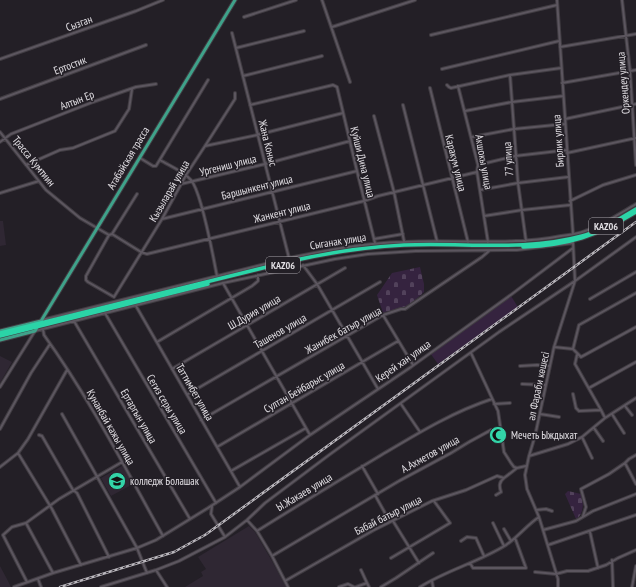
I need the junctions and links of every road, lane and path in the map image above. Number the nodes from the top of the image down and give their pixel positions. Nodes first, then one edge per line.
1 (163, 0) edge
2 (235, 0) edge
3 (296, 0) edge
4 (322, 0) edge
5 (416, 0) edge
6 (557, 0) edge
7 (622, 0) edge
8 (557, 5) junction
9 (244, 17) dead end
10 (332, 27) junction
11 (304, 31) dead end
12 (232, 33) dead end
13 (636, 34) edge
14 (431, 35) dead end
15 (627, 36) junction
16 (559, 41) junction
17 (146, 45) dead end
18 (560, 47) junction
19 (236, 48) junction
20 (322, 56) dead end
21 (0, 60) edge
22 (561, 68) junction
23 (442, 69) dead end
24 (636, 70) edge
25 (630, 71) junction
26 (510, 75) junction
27 (243, 76) junction
28 (208, 80) dead end
29 (350, 82) dead end
30 (562, 83) junction
31 (156, 84) dead end
32 (447, 85) dead end
33 (458, 86) junction
34 (132, 88) junction
35 (430, 88) dead end
36 (235, 93) dead end
37 (563, 96) junction
38 (0, 99) edge
39 (512, 102) junction
40 (634, 104) edge
41 (250, 105) junction
42 (404, 105) dead end
43 (465, 111) junction
44 (343, 113) junction
45 (374, 116) dead end
46 (565, 119) junction
47 (565, 124) junction
48 (514, 129) junction
49 (0, 132) edge
50 (257, 135) junction
51 (472, 137) junction
52 (6, 138) junction
53 (635, 138) edge
54 (350, 141) junction
55 (0, 142) edge
56 (205, 146) junction
57 (567, 152) junction
58 (516, 156) junction
59 (139, 158) junction
60 (160, 160) junction
61 (265, 164) junction
62 (26, 165) junction
63 (478, 165) junction
64 (636, 165) edge
65 (357, 171) junction
66 (477, 172) junction
67 (186, 175) junction
68 (636, 175) edge
69 (569, 177) junction
70 (452, 179) junction
71 (39, 181) junction
72 (192, 182) junction
73 (518, 183) junction
74 (180, 184) junction
75 (423, 186) junction
76 (480, 190) junction
77 (272, 192) junction
78 (394, 192) junction
79 (0, 193) edge
80 (137, 194) dead end
81 (364, 201) junction
82 (570, 201) junction
83 (636, 204) edge
84 (571, 205) junction
85 (202, 209) junction
86 (636, 209) edge
87 (522, 210) junction
88 (636, 212) edge
89 (484, 216) junction
90 (162, 219) junction
91 (279, 221) junction
92 (96, 229) junction
93 (403, 234) junction
94 (111, 235) junction
95 (636, 237) edge
96 (209, 238) junction
97 (374, 239) junction
98 (573, 239) junction
99 (437, 241) junction
100 (526, 241) junction
101 (404, 242) junction
102 (468, 242) junction
103 (488, 242) junction
104 (376, 243) junction
105 (573, 248) junction
106 (488, 251) junction
107 (141, 252) junction
108 (289, 258) junction
109 (303, 265) junction
110 (344, 268) dead end
111 (636, 272) edge
112 (217, 276) junction
113 (258, 276) junction
114 (575, 281) junction
115 (380, 282) dead end
116 (223, 283) junction
117 (317, 284) junction
118 (636, 293) edge
119 (232, 298) junction
120 (590, 299) dead end
121 (135, 306) junction
122 (332, 311) junction
123 (105, 313) junction
124 (383, 315) junction
125 (74, 321) junction
126 (39, 324) junction
127 (248, 324) junction
128 (636, 327) edge
129 (43, 329) junction
130 (34, 331) junction
131 (0, 334) edge
132 (347, 336) junction
133 (0, 340) edge
134 (398, 341) junction
135 (157, 342) junction
136 (50, 344) junction
137 (554, 347) junction
138 (573, 349) junction
139 (263, 351) junction
140 (470, 353) junction
141 (577, 354) junction
142 (362, 362) junction
143 (636, 362) edge
144 (413, 365) junction
145 (520, 366) dead end
146 (549, 366) junction
147 (172, 368) junction
148 (67, 370) junction
149 (277, 376) junction
150 (522, 384) dead end
151 (545, 385) junction
152 (0, 387) edge
153 (589, 388) junction
154 (378, 389) junction
155 (188, 394) junction
156 (573, 394) dead end
157 (636, 398) edge
158 (492, 399) junction
159 (292, 403) junction
160 (510, 403) dead end
161 (401, 404) junction
162 (494, 404) junction
163 (624, 406) junction
164 (601, 410) junction
165 (62, 414) dead end
166 (540, 414) junction
167 (612, 414) junction
168 (632, 415) dead end
169 (559, 417) dead end
170 (606, 418) junction
171 (201, 420) junction
172 (306, 428) junction
173 (594, 428) junction
174 (0, 429) edge
175 (501, 429) junction
176 (420, 432) junction
177 (624, 433) dead end
178 (39, 435) dead end
179 (310, 435) junction
180 (582, 437) junction
181 (603, 441) dead end
182 (217, 447) junction
183 (18, 453) junction
184 (636, 455) edge
185 (529, 456) junction
186 (592, 458) dead end
187 (122, 462) junction
188 (625, 463) junction
189 (362, 466) junction
190 (526, 466) junction
191 (0, 467) edge
192 (517, 468) junction
193 (231, 471) junction
194 (98, 476) junction
195 (504, 478) junction
196 (636, 484) edge
197 (240, 487) junction
198 (73, 490) junction
199 (377, 494) junction
200 (636, 494) edge
201 (496, 495) dead end
202 (434, 501) junction
203 (216, 503) junction
204 (49, 506) junction
205 (212, 506) junction
206 (536, 510) junction
207 (552, 511) dead end
208 (636, 515) edge
209 (539, 517) junction
210 (583, 517) junction
211 (190, 519) junction
212 (247, 520) junction
213 (392, 522) junction
214 (26, 523) junction
215 (492, 523) dead end
216 (504, 529) dead end
217 (543, 530) junction
218 (256, 531) junction
219 (590, 532) junction
220 (163, 536) junction
221 (224, 537) junction
222 (515, 538) junction
223 (461, 541) dead end
224 (511, 541) junction
225 (548, 545) junction
226 (504, 546) junction
227 (409, 547) junction
228 (137, 548) junction
229 (636, 550) edge
230 (433, 553) dead end
231 (272, 556) junction
232 (484, 556) junction
233 (109, 557) junction
234 (390, 558) dead end
235 (612, 560) junction
236 (419, 563) junction
237 (470, 563) junction
238 (81, 565) junction
239 (636, 566) edge
240 (598, 568) junction
241 (156, 570) junction
242 (361, 570) dead end
243 (535, 572) dead end
244 (53, 573) junction
245 (147, 573) junction
246 (556, 574) junction
247 (38, 579) junction
248 (432, 581) junction
249 (27, 582) junction
250 (285, 582) junction
251 (367, 583) junction
252 (112, 584) junction
253 (14, 587) edge
254 (41, 587) edge
255 (101, 587) edge
256 (113, 587) edge
257 (167, 587) edge
258 (288, 587) edge
259 (339, 587) edge
260 (355, 587) edge
261 (370, 587) edge
262 (381, 587) edge
263 (420, 587) edge
264 (433, 587) edge
265 (558, 587) edge
266 (613, 587) edge
267 (632, 587) edge

1 - 21 street, Сызган
2 - 59 main road, Атабайская трасса
3 - 9 street
4 - 10 street
5 - 10 street
6 - 8 street, Бирлик улица
7 - 15 street, Оркендеу улица
8 - 14 street
8 - 16 street, Бирлик улица
10 - 29 street
11 - 19 street
12 - 19 street, Жана Коныс
13 - 15 street
15 - 18 street
15 - 25 street, Оркендеу улица
16 - 18 street, Бирлик улица
16 - 23 street
17 - 38 street, Ертостик
18 - 22 street, Бирлик улица
19 - 27 street, Жана Коныс
20 - 27 street
22 - 26 street
22 - 30 street, Бирлик улица
24 - 25 street
25 - 30 street
25 - 40 street, Оркендеу улица
26 - 33 street
26 - 39 street, 77 улица
27 - 41 street, Жана Коныс
28 - 60 street
30 - 37 street, Бирлик улица
31 - 34 street, Алтын Ер
32 - 33 street
33 - 43 street, Акшокы улица
34 - 52 street, Алтын Ер
34 - 62 street
35 - 70 street, Каракум улица
36 - 56 street, Кызыларай улица
37 - 39 street
37 - 46 street, Бирлик улица
39 - 43 street
39 - 48 street, 77 улица
40 - 46 street
40 - 53 street, Оркендеу улица
41 - 44 street, Куйши Дина улица
41 - 50 street, Жана Коныс
42 - 75 street
43 - 51 street, Акшокы улица
44 - 50 street
44 - 54 street, Куйши Дина улица
45 - 78 street
46 - 47 street, Бирлик улица
47 - 48 street
47 - 57 street, Бирлик улица
48 - 51 street
48 - 58 street, 77 улица
49 - 52 street, Трасса Кумтиин
50 - 56 street
50 - 61 street, Жана Коныс
51 - 63 street, Акшокы улица
52 - 55 street, Алтын Ер
52 - 62 street, Трасса Кумтиин
53 - 57 street
53 - 64 street, Оркендеу улица
54 - 61 street, Ургениш улица
54 - 65 street, Куйши Дина улица
56 - 67 street, Кызыларай улица
57 - 58 street
57 - 69 street, Бирлик улица
58 - 63 street
58 - 73 street, 77 улица
59 - 60 street
59 - 92 main road, Атабайская трасса
60 - 67 street
61 - 72 street, Ургениш улица
61 - 77 street, Жана Коныс
62 - 71 street, Трасса Кумтиин
63 - 66 street, Акшокы улица
65 - 77 street, Баршынкент улица
65 - 81 street, Куйши Дина улица
66 - 70 street, Жанкент улица
66 - 76 street, Акшокы улица
67 - 72 street
67 - 74 street, Кызыларай улица
68 - 82 street
69 - 73 street
69 - 82 street, Бирлик улица
70 - 75 street, Жанкент улица
70 - 102 street, Каракум улица
71 - 79 street
71 - 92 street, Трасса Кумтиин
72 - 74 street, Ургениш улица
72 - 85 street
73 - 76 street
73 - 87 street, 77 улица
74 - 90 street, Кызыларай улица
75 - 78 street, Жанкент улица
75 - 99 street
76 - 89 street, Акшокы улица
77 - 85 street, Баршынкент улица
77 - 91 street, Жана Коныс
78 - 81 street, Жанкент улица
78 - 93 street
80 - 94 street
81 - 91 street, Жанкент улица
81 - 97 street, Куйши Дина улица
82 - 84 street, Бирлик улица
83 - 98 street
84 - 87 street
84 - 98 street, Бирлик улица
85 - 90 street, Баршынкент улица
85 - 96 street
86 - 98 highway, KАZ06
87 - 89 street
87 - 100 street, 77 улица
88 - 98 highway, KАZ06
89 - 103 street, Акшокы улица
90 - 107 street, Кызыларай улица
91 - 96 street, Жанкент улица
91 - 108 street, Жана Коныс
92 - 94 street
92 - 126 main road, Атабайская трасса
93 - 97 street
93 - 101 street
94 - 107 street
94 - 107 street, Кызыларай улица
95 - 114 street
96 - 107 street, Жанкент улица
96 - 112 street
97 - 104 street, Куйши Дина улица
98 - 100 street, Сыганак улица
98 - 105 street, Бирлик улица
98 - 106 street
98 - 126 highway, KАZ06
99 - 101 street, Сыганак улица
99 - 102 street, Сыганак улица
100 - 103 street, Сыганак улица
101 - 104 street, Сыганак улица
102 - 103 street, Сыганак улица
104 - 108 street, Сыганак улица
105 - 114 street, Бирлик улица
105 - 144 street, Керей хан улица
106 - 109 street
106 - 124 street, Жанибек батыр улица
108 - 112 street, Сыганак улица
109 - 113 street
109 - 117 street
110 - 117 street, Ш.Дурия улица
111 - 120 street
112 - 126 street, Сыганак улица
113 - 116 street
113 - 119 street
114 - 137 street, әл Фараби көшесі
114 - 140 street
115 - 122 street, Ташенов улица
116 - 119 street
116 - 121 street
117 - 122 street
117 - 127 street, Ш.Дурия улица
118 - 138 street
119 - 127 street
119 - 135 street
121 - 123 street
121 - 135 street, Таттимбет улица
122 - 132 street
122 - 139 street, Ташенов улица
123 - 125 street
123 - 203 street, Сегиз серы улица
124 - 132 street, Жанибек батыр улица
124 - 134 street
125 - 129 street
125 - 211 street, Ертаргын улица
126 - 130 main road, Атабайская трасса
126 - 131 highway, KАZ06
126 - 131 main road
127 - 139 street
127 - 147 street, Ш.Дурия улица
128 - 141 street
129 - 130 street
129 - 136 street, Кунанбай кажы улица
130 - 133 main road
130 - 152 street
132 - 142 street
132 - 149 street, Жанибек батыр улица
134 - 142 street, Султан Бейбарыс улица
134 - 144 street
135 - 147 street, Таттимбет улица
136 - 148 street, Кунанбай кажы улица
136 - 174 street
137 - 138 street
137 - 146 street, әл Фараби көшесі
138 - 141 street
139 - 149 street
139 - 155 street, Ташенов улица
140 - 158 street
140 - 161 street
141 - 153 street
142 - 154 street
142 - 159 street, Султан Бейбарыс улица
143 - 153 street
144 - 154 street, Керей хан улица
145 - 146 street
146 - 151 street, әл Фараби көшесі
147 - 155 street, Таттимбет улица
148 - 183 street
148 - 187 street, Кунанбай кажы улица
149 - 159 street
149 - 171 street, Жанибек батыр улица
150 - 151 street
151 - 166 street, әл Фараби көшесі
153 - 164 street
154 - 179 street, Керей хан улица
155 - 171 street, Таттимбет улица
156 - 164 street
157 - 163 street
158 - 162 street
158 - 176 street, Ы.Жакаев улица
159 - 172 street
159 - 182 street, Султан Бейбарыс улица
160 - 162 street
161 - 176 street
161 - 212 street
162 - 175 street
163 - 167 street
163 - 168 street
164 - 170 street
165 - 194 street
166 - 169 street
166 - 185 street, әл Фараби көшесі
167 - 170 street
167 - 177 street
170 - 173 street
171 - 182 street, Таттимбет улица
172 - 179 street
172 - 193 street
173 - 180 street
173 - 181 street
175 - 192 street
175 - 199 street, А.Ахметов улица
176 - 189 street, Ы.Жакаев улица
178 - 198 street
179 - 197 street, Керей хан улица
180 - 185 street
180 - 186 street
182 - 193 street, Таттимбет улица
183 - 191 street
183 - 204 street
184 - 188 street
185 - 190 street, әл Фараби көшесі
187 - 194 street
187 - 220 street, Кунанбай кажы улица
188 - 196 street
188 - 210 street
189 - 199 street
189 - 218 street, Ы.Жакаев улица
190 - 192 street, Бабай батыр улица
190 - 206 street, әл Фараби көшесі
192 - 195 street, Бабай батыр улица
193 - 197 street, Таттимбет улица
194 - 198 street
194 - 228 street
195 - 201 street
195 - 202 street, Бабай батыр улица
197 - 203 street, Керей хан улица
198 - 204 street
198 - 233 street
199 - 213 street
199 - 231 street, А.Ахметов улица
200 - 210 street
202 - 213 street, Бабай батыр улица
202 - 227 street
203 - 205 street, Керей хан улица
204 - 214 street
204 - 238 street
205 - 211 street, Керей хан улица
205 - 221 street
206 - 207 street
206 - 209 street, әл Фараби көшесі
208 - 219 street
209 - 217 street, әл Фараби көшесі
209 - 222 street
210 - 217 street
211 - 220 street, Керей хан улица
212 - 218 street
212 - 221 street
213 - 227 street
213 - 250 street, Бабай батыр улица
214 - 244 street
214 - 249 street
215 - 226 street
216 - 224 street
217 - 225 street, әл Фараби көшесі
218 - 231 street
219 - 225 street
219 - 240 street
220 - 228 street, Керей хан улица
221 - 241 street
222 - 224 street
222 - 237 street
223 - 232 street
224 - 226 street
225 - 246 street, әл Фараби көшесі
226 - 232 street
227 - 234 street
227 - 236 street
228 - 233 street, Керей хан улица
228 - 245 street
229 - 235 street
230 - 236 street
231 - 250 street
232 - 237 street
233 - 238 street, Керей хан улица
235 - 240 street
235 - 266 street
236 - 262 street
237 - 248 street
238 - 244 street, Керей хан улица
239 - 267 street
240 - 246 street
241 - 245 street
241 - 257 street
242 - 251 street
243 - 246 street
244 - 247 street, Керей хан улица
245 - 252 street
246 - 265 street, әл Фараби көшесі
247 - 249 street, Керей хан улица
247 - 254 street
248 - 263 street
248 - 264 street
249 - 253 street, Керей хан улица
250 - 258 street
251 - 260 street
251 - 261 street
252 - 255 street
252 - 256 street
259 - 260 street

